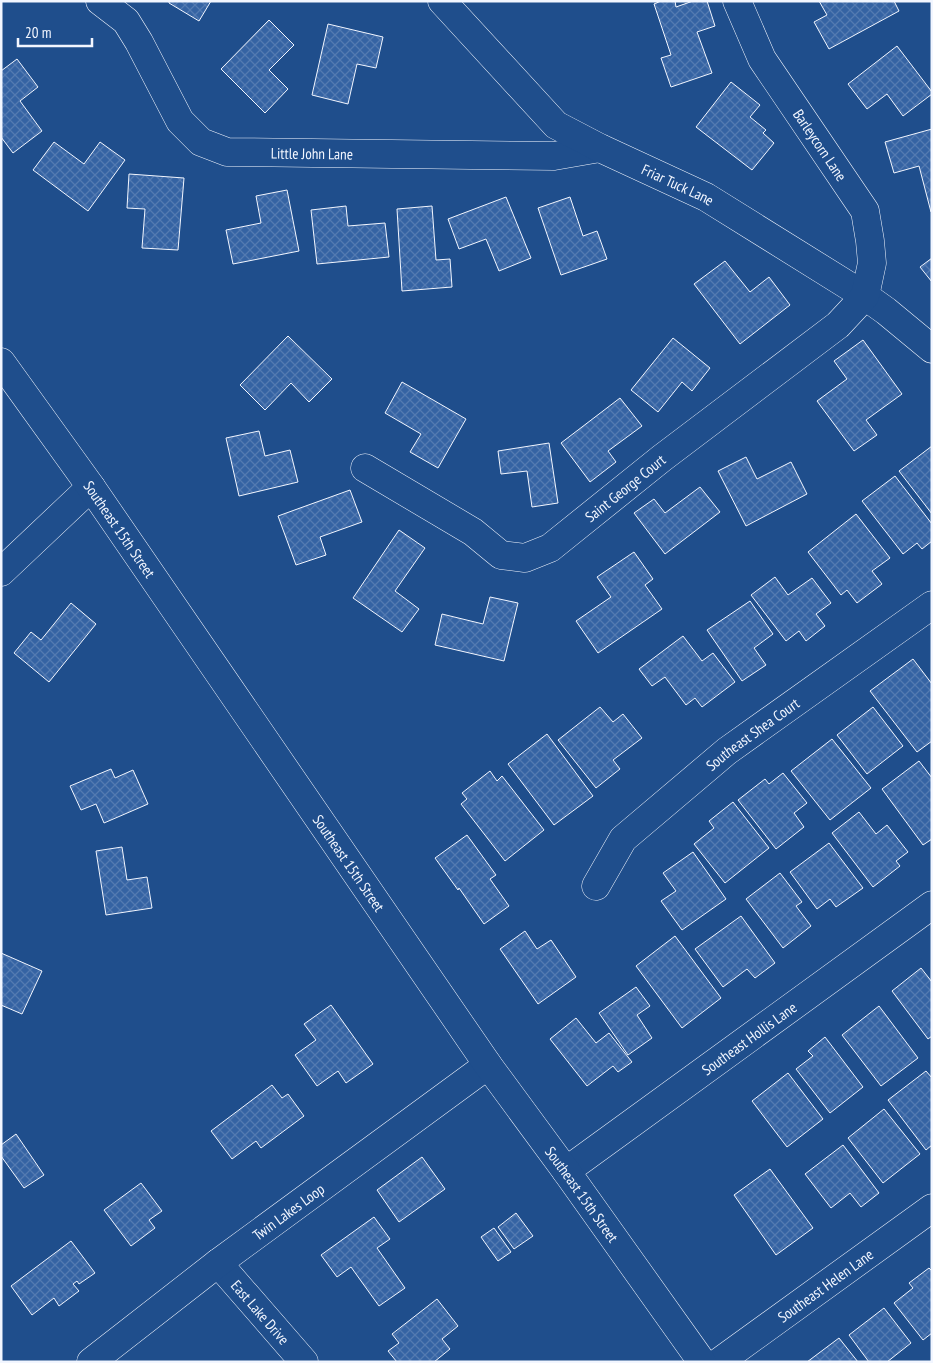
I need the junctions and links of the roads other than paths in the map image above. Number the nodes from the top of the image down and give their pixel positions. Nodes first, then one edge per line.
1 (100, 1) edge
2 (442, 1) edge
3 (737, 1) edge
4 (600, 148) junction
5 (865, 296) junction
6 (932, 348) edge
7 (1, 362) edge
8 (365, 468) dead end
9 (91, 486) junction
10 (1, 572) edge
11 (931, 605) edge
12 (596, 886) dead end
13 (932, 905) edge
14 (488, 1065) junction
15 (566, 1171) junction
16 (932, 1208) edge
17 (218, 1263) junction
18 (91, 1362) edge
19 (304, 1362) edge
20 (702, 1362) edge
21 (720, 1362) edge

1 - 4 street, Little John Lane
2 - 4 street, Friar Tuck Lane
3 - 5 street, Barleycorn Lane
4 - 5 street, Friar Tuck Lane
5 - 6 street, Friar Tuck Lane
5 - 8 street, Saint George Court
7 - 9 street, Southeast 15th Street
9 - 10 street
9 - 14 street, Southeast 15th Street
11 - 12 street, Southeast Shea Court
13 - 15 street, Southeast Hollis Lane
14 - 15 street, Southeast 15th Street
14 - 17 street, Twin Lakes Loop
15 - 20 street, Southeast 15th Street
16 - 21 street, Southeast Helen Lane
17 - 18 street, Twin Lakes Loop
17 - 19 street, East Lake Drive

